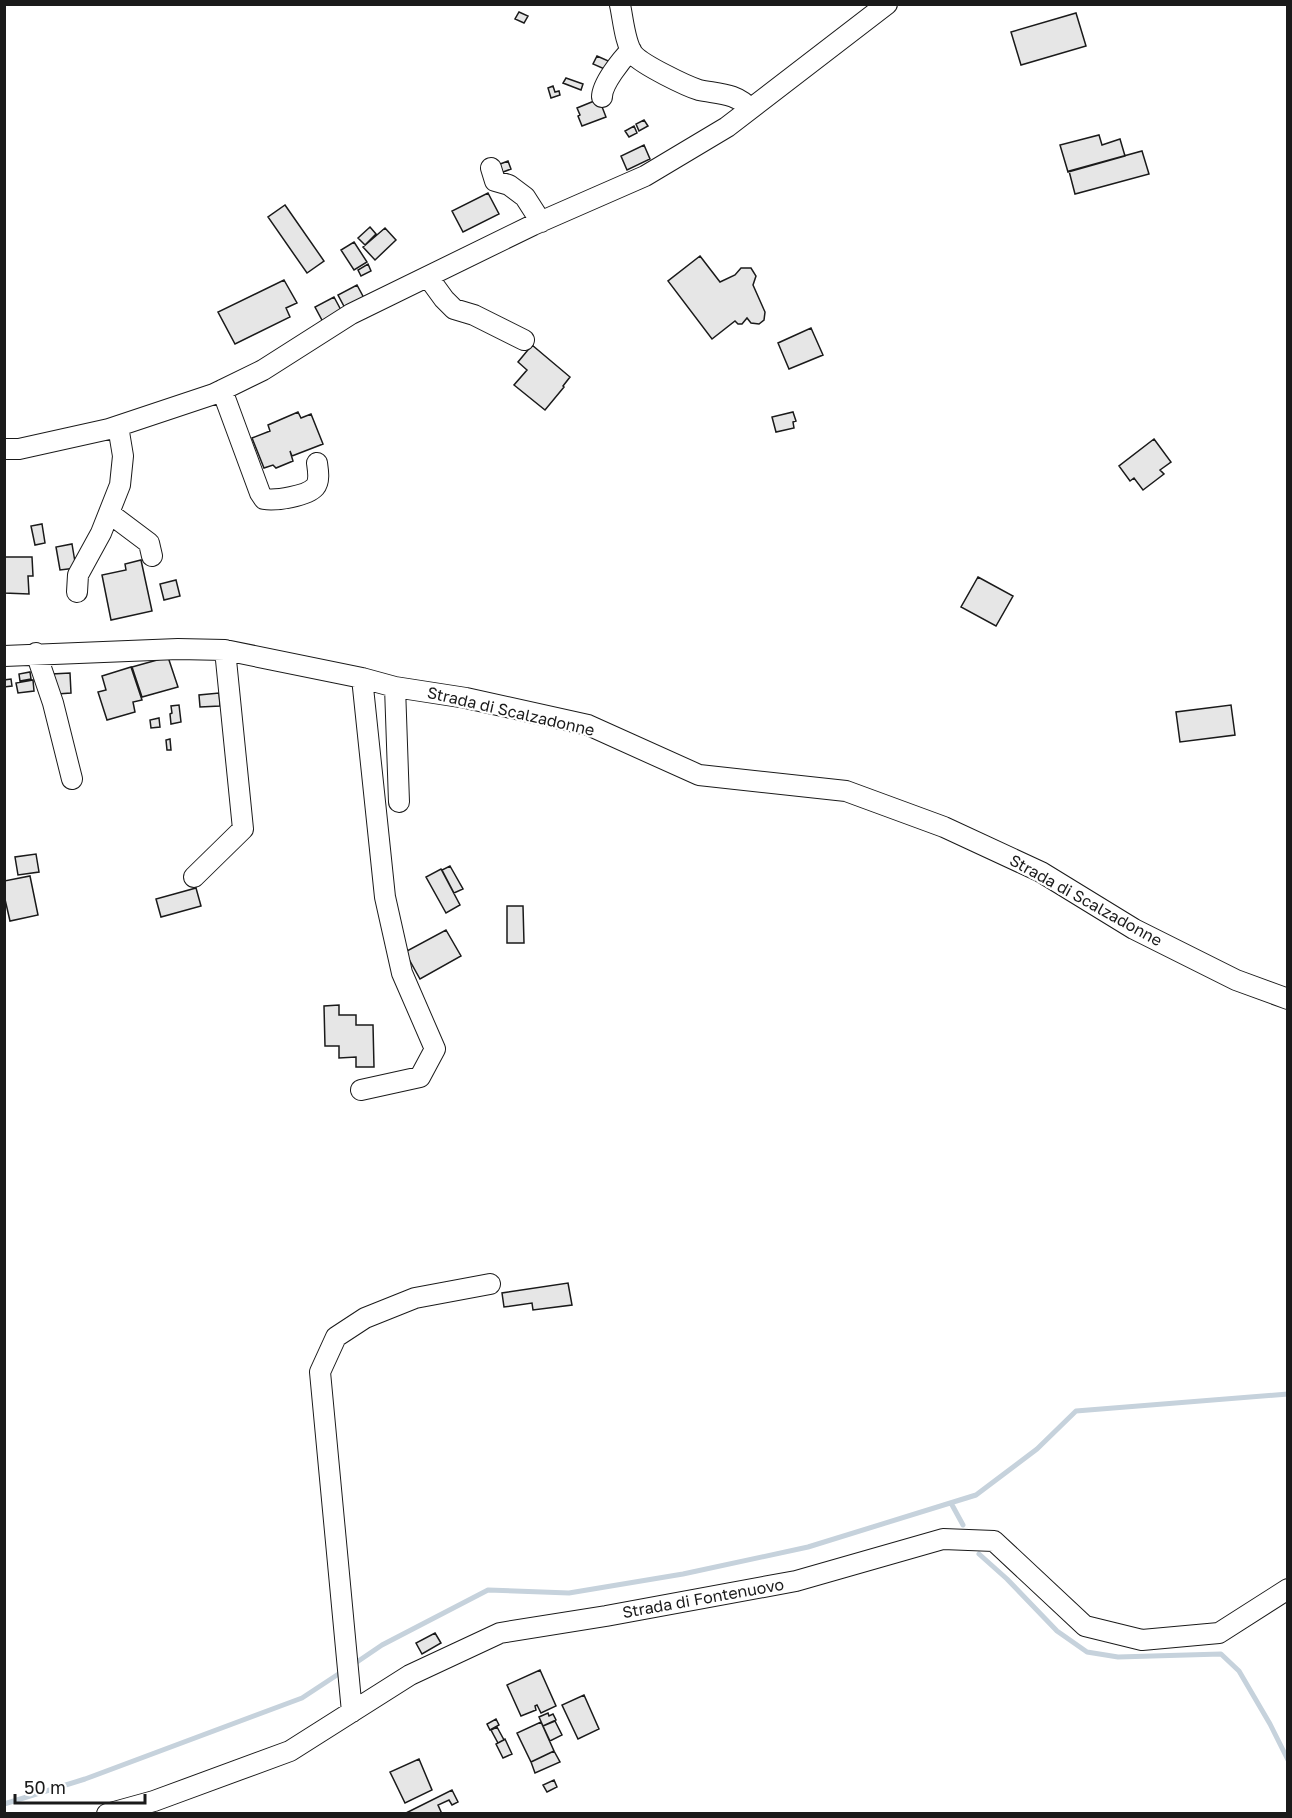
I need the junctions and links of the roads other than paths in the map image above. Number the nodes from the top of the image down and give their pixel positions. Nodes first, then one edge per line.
1 (887, 4) edge
2 (620, 5) edge
3 (631, 50) junction
4 (602, 97) dead end
5 (750, 109) junction
6 (491, 168) dead end
7 (541, 222) junction
8 (428, 277) junction
9 (524, 340) dead end
10 (222, 390) junction
11 (118, 426) junction
12 (4, 449) edge
13 (317, 463) dead end
14 (109, 513) junction
15 (152, 556) dead end
16 (77, 592) dead end
17 (225, 650) junction
18 (36, 653) junction
19 (4, 656) edge
20 (362, 678) junction
21 (395, 687) junction
22 (72, 779) dead end
23 (399, 802) dead end
24 (194, 877) dead end
25 (1287, 999) edge
26 (361, 1090) dead end
27 (490, 1284) dead end
28 (1287, 1589) edge
29 (352, 1712) junction
30 (107, 1814) edge

1 - 5 street
2 - 3 street
3 - 4 street
3 - 5 street
5 - 7 street
6 - 7 street
7 - 8 street
8 - 9 street
8 - 10 street
10 - 11 street
10 - 13 street
11 - 12 street
11 - 14 street
14 - 15 street
14 - 16 street
17 - 18 street, Strada di Scalzadonne
17 - 20 street, Strada di Scalzadonne
17 - 24 street
18 - 19 street, Strada di Scalzadonne
18 - 22 street
20 - 21 street, Strada di Scalzadonne
20 - 26 street
21 - 23 street
21 - 25 street, Strada di Scalzadonne
27 - 29 street
28 - 29 street, Strada di Fontenuovo
29 - 30 street, Strada di Fontenuovo

